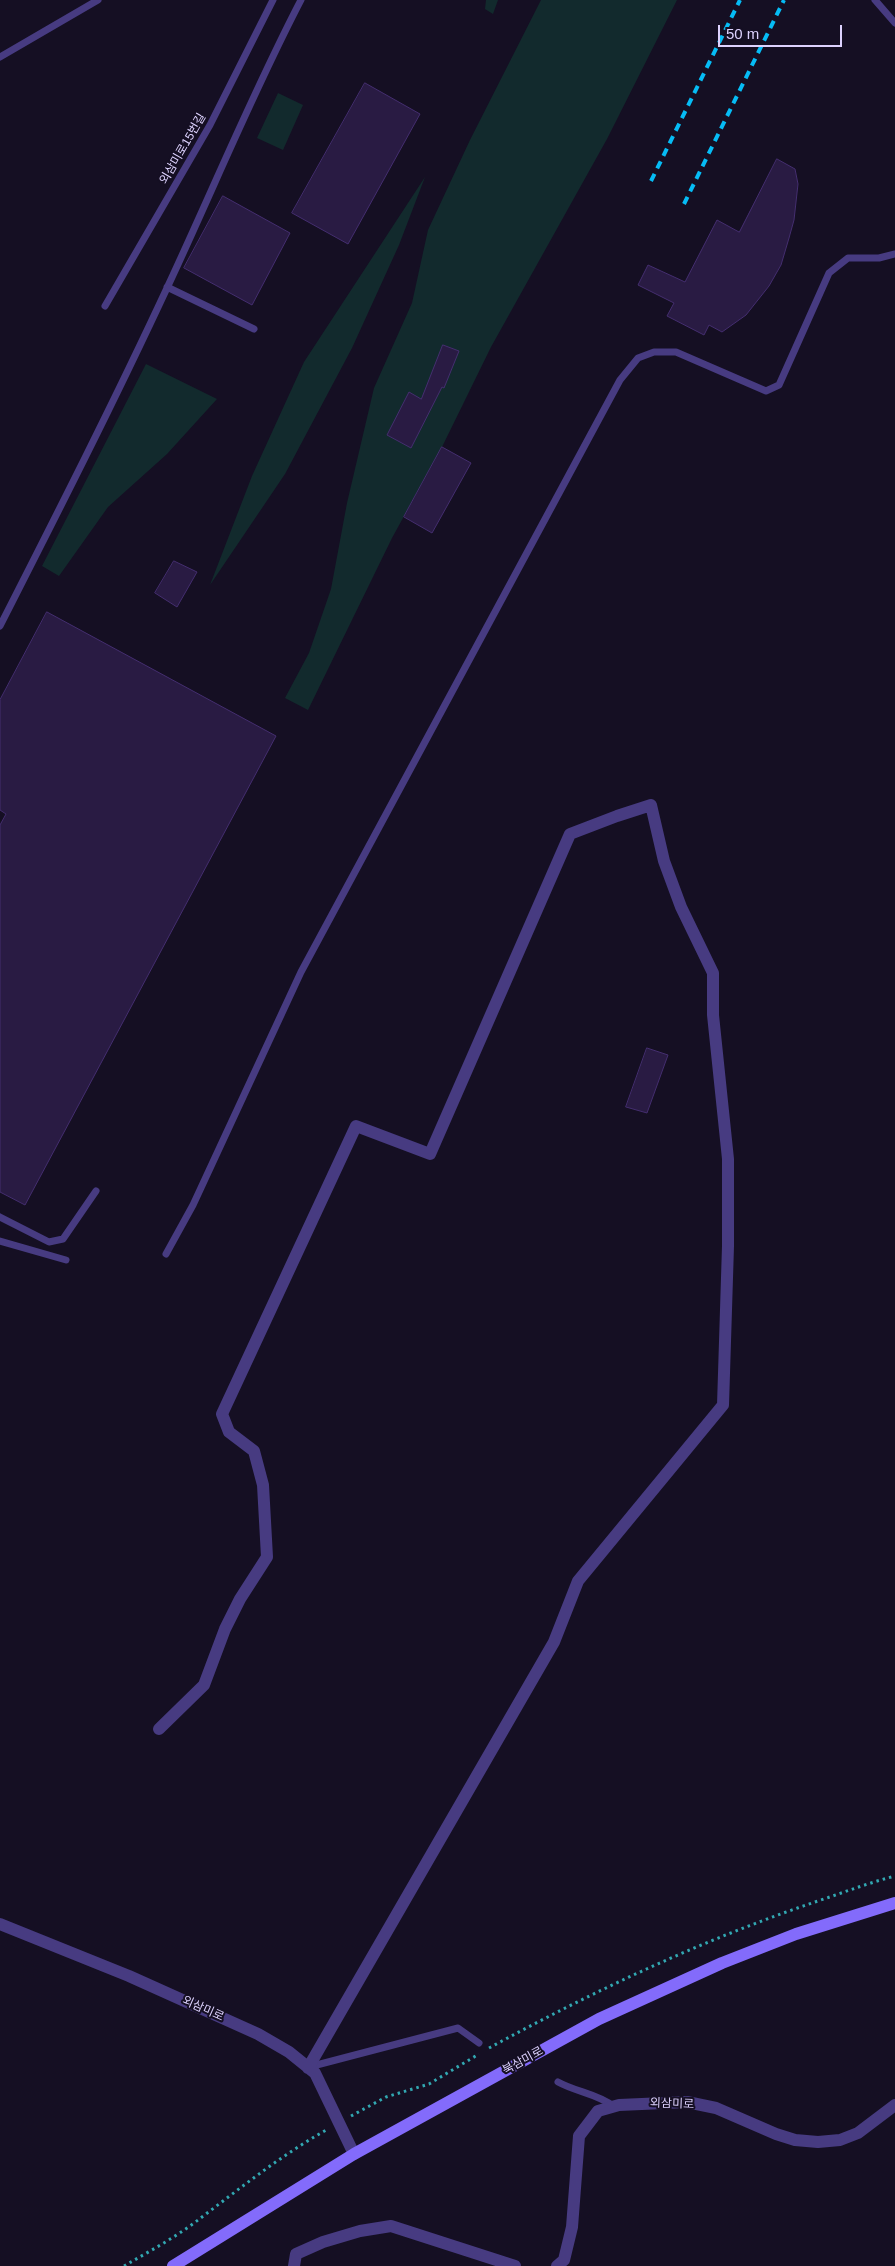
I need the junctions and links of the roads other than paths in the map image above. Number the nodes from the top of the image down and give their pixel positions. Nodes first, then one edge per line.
1 (98, 0) edge
2 (273, 0) edge
3 (301, 0) edge
4 (875, 0) edge
5 (895, 22) edge
6 (0, 57) edge
7 (895, 254) edge
8 (167, 287) junction
9 (105, 306) dead end
10 (254, 329) dead end
11 (0, 626) edge
12 (96, 1191) dead end
13 (0, 1217) edge
14 (0, 1241) edge
15 (166, 1254) dead end
16 (66, 1260) dead end
17 (159, 1729) dead end
18 (895, 1903) edge
19 (0, 1924) edge
20 (479, 2043) dead end
21 (308, 2068) junction
22 (558, 2082) dead end
23 (895, 2105) edge
24 (613, 2106) junction
25 (354, 2154) junction
26 (173, 2266) edge
27 (294, 2266) edge
28 (515, 2266) edge
29 (557, 2266) edge

1 - 6 lane
2 - 9 lane, 외삼미로15번길
3 - 8 lane
4 - 5 lane
7 - 15 lane
8 - 10 lane
8 - 11 lane
12 - 13 lane
14 - 16 lane
17 - 21 street
18 - 25 street, 북삼미로
19 - 21 street, 외삼미로
20 - 21 lane
21 - 25 street, 외삼미로
22 - 24 lane
23 - 24 street, 외삼미로
24 - 29 street, 외삼미로
25 - 26 street, 북삼미로
27 - 28 street

